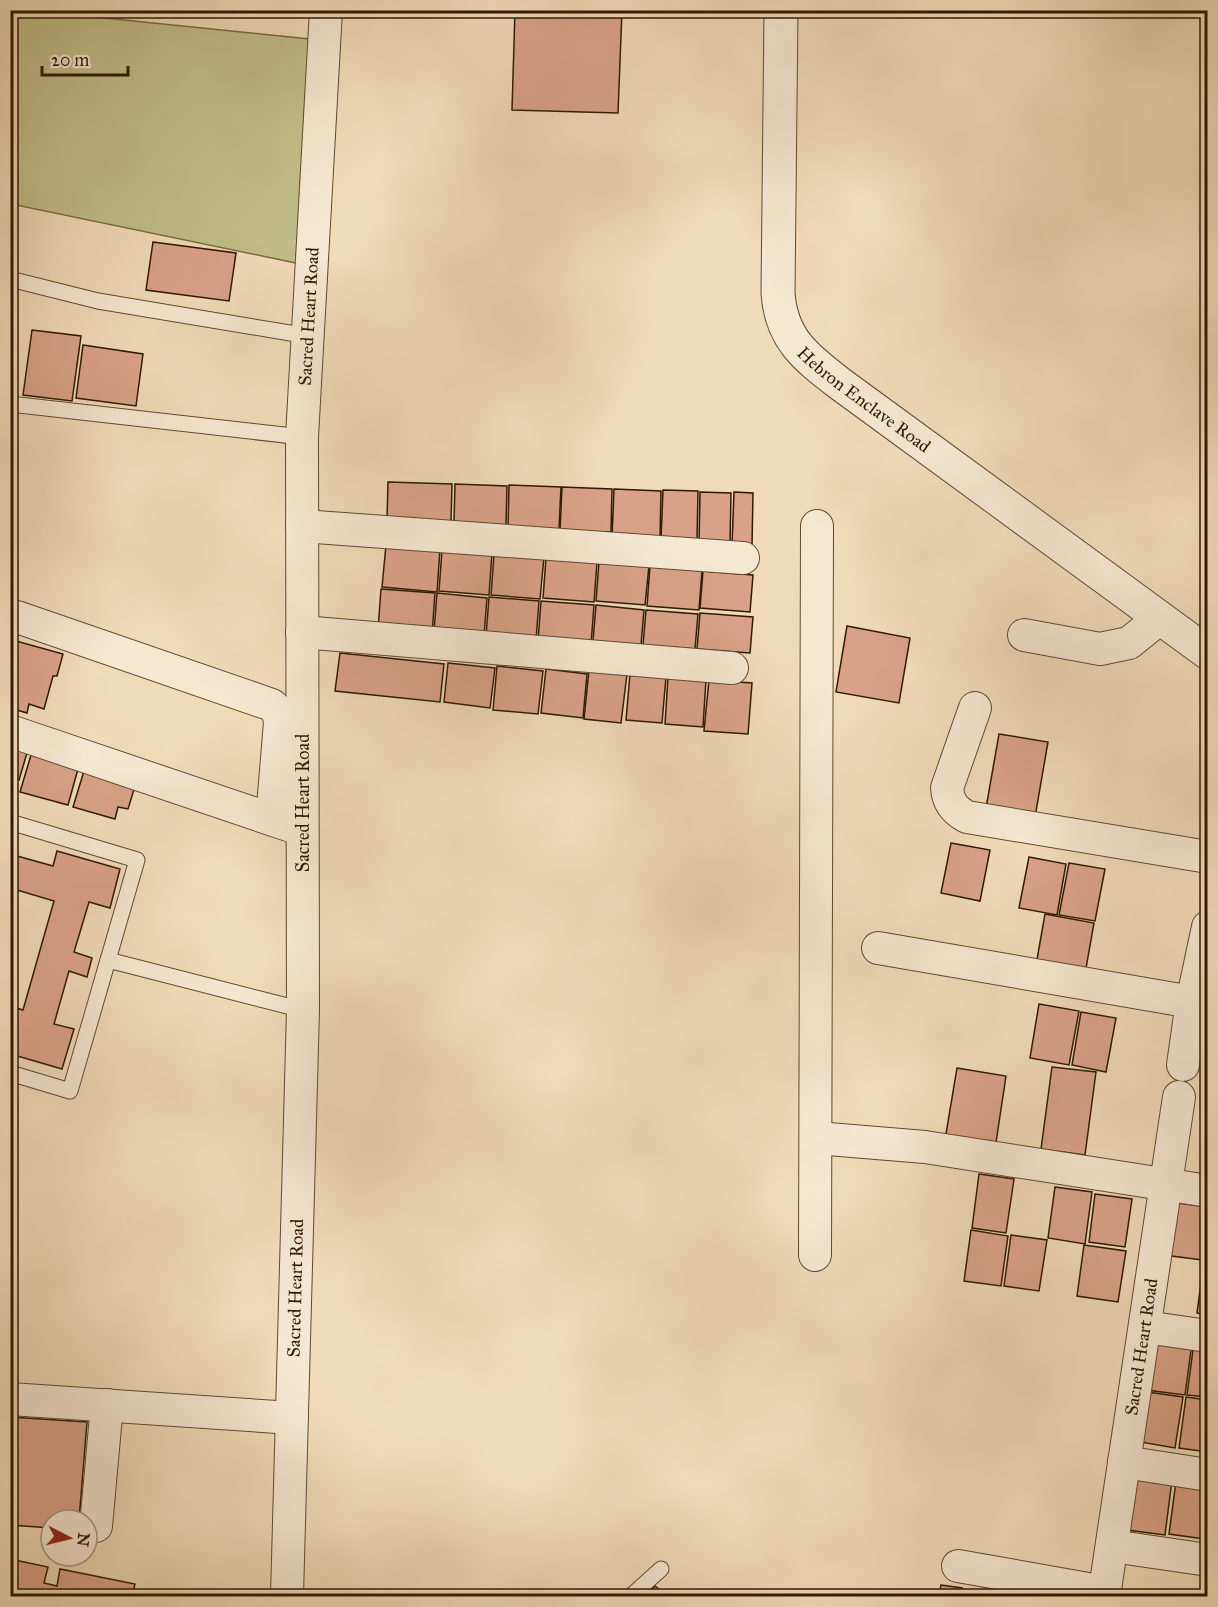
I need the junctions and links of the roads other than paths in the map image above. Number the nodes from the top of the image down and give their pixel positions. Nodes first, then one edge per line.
1 (326, 10) edge
2 (781, 10) edge
3 (10, 279) edge
4 (308, 336) junction
5 (10, 404) edge
6 (302, 437) junction
7 (302, 526) junction
8 (817, 526) dead end
9 (743, 558) dead end
10 (10, 618) edge
11 (1160, 618) junction
12 (302, 632) junction
13 (1024, 635) dead end
14 (1208, 654) edge
15 (732, 668) dead end
16 (975, 708) dead end
17 (10, 731) edge
18 (272, 819) junction
19 (10, 822) edge
20 (303, 830) junction
21 (1208, 857) edge
22 (1208, 927) edge
23 (878, 948) dead end
24 (108, 960) junction
25 (1192, 1002) junction
26 (303, 1010) junction
27 (1183, 1065) dead end
28 (10, 1073) edge
29 (1179, 1097) dead end
30 (816, 1138) junction
31 (1166, 1185) junction
32 (1208, 1191) edge
33 (815, 1255) dead end
34 (1145, 1327) junction
35 (1208, 1335) edge
36 (10, 1399) edge
37 (107, 1405) junction
38 (292, 1418) junction
39 (1124, 1462) junction
40 (1208, 1475) edge
41 (98, 1508) edge
42 (1112, 1546) junction
43 (1208, 1560) edge
44 (958, 1566) dead end
45 (661, 1569) dead end
46 (1105, 1594) edge
47 (287, 1596) edge
48 (631, 1596) edge

1 - 4 street, Sacred Heart Road
2 - 11 street, Hebron Enclave Road
3 - 4 lane
4 - 6 street, Sacred Heart Road
5 - 6 lane
6 - 7 street, Sacred Heart Road
7 - 9 street
7 - 12 street, Sacred Heart Road
8 - 30 street
10 - 18 street
11 - 13 street
11 - 14 street, Hebron Enclave Road
12 - 15 street
12 - 20 street, Sacred Heart Road
16 - 21 street
17 - 18 street
18 - 20 street
19 - 24 lane
20 - 26 street, Sacred Heart Road
22 - 25 street
23 - 25 street
24 - 26 lane
24 - 28 lane
25 - 27 street
26 - 38 street, Sacred Heart Road
29 - 31 street, Sacred Heart Road
30 - 31 street
30 - 33 street
31 - 32 street
31 - 34 street, Sacred Heart Road
34 - 35 street
34 - 39 street, Sacred Heart Road
36 - 37 street
37 - 38 street
37 - 41 street
38 - 47 street, Sacred Heart Road
39 - 40 street
39 - 42 street, Sacred Heart Road
42 - 43 street
42 - 46 street, Sacred Heart Road
44 - 46 street
45 - 48 lane

